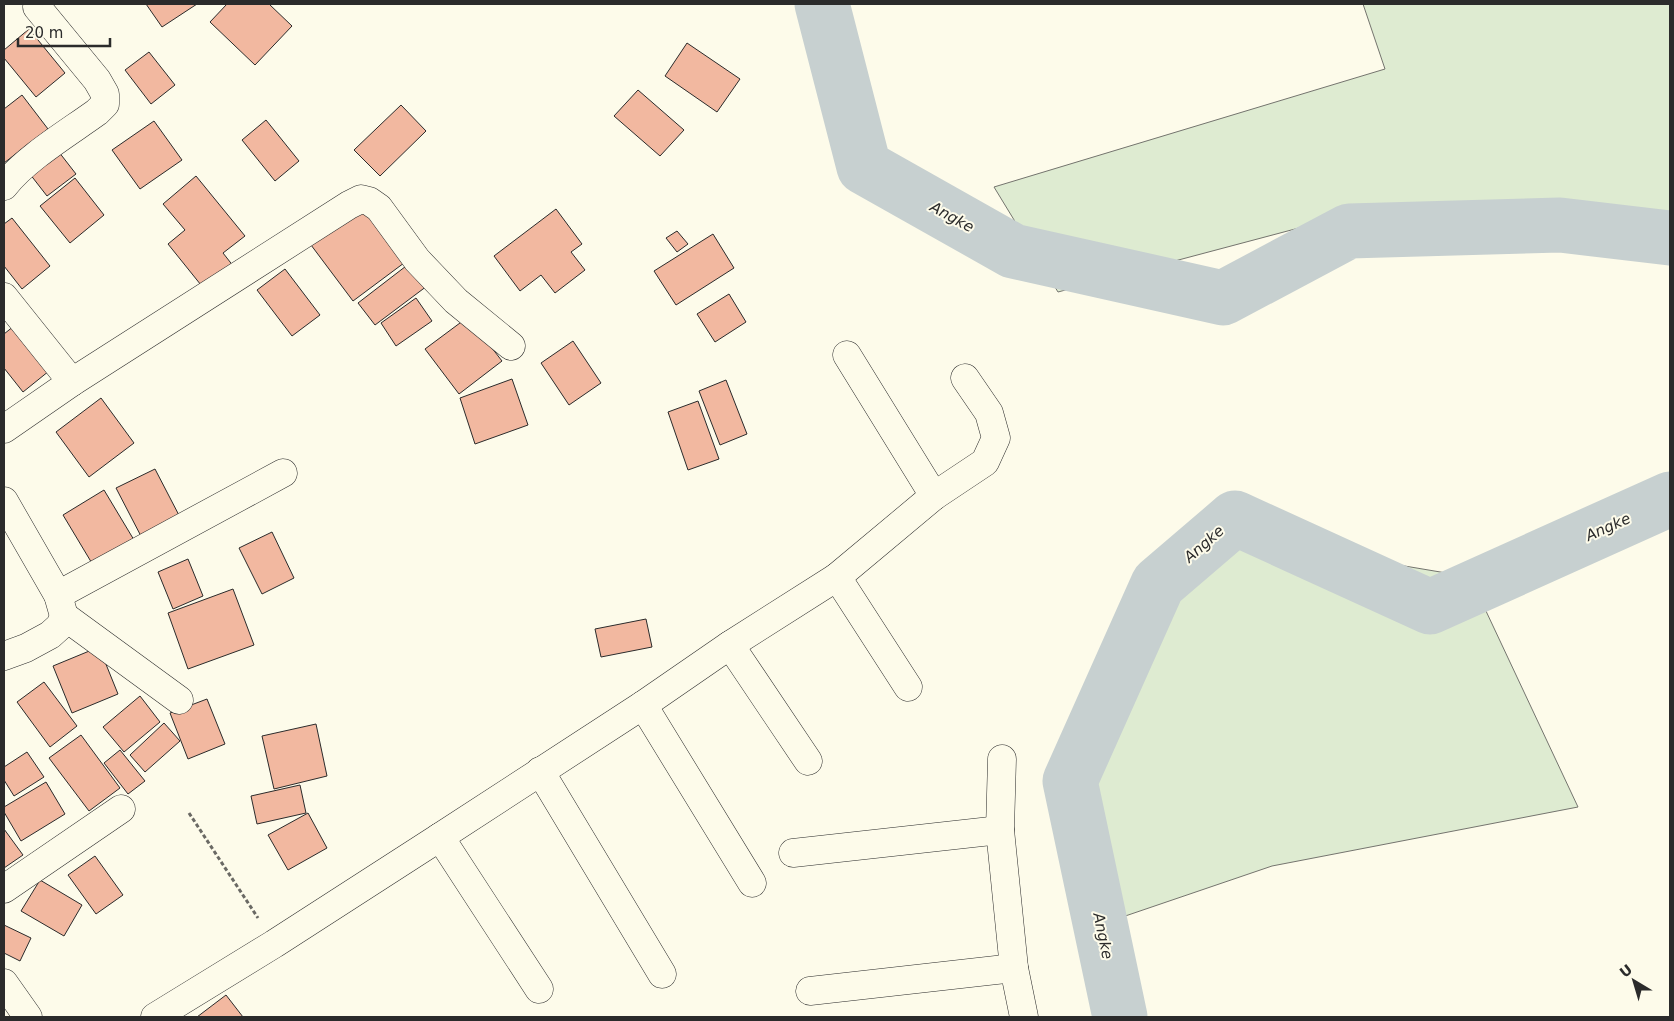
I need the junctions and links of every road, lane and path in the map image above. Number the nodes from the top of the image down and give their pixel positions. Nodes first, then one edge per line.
1 (37, 7) dead end
2 (4, 186) edge
3 (4, 297) edge
4 (511, 346) dead end
5 (847, 355) dead end
6 (966, 378) dead end
7 (72, 382) junction
8 (4, 429) edge
9 (283, 473) dead end
10 (934, 496) junction
11 (4, 501) edge
12 (837, 577) junction
13 (61, 606) junction
14 (730, 645) junction
15 (4, 656) edge
16 (908, 687) dead end
17 (179, 700) dead end
18 (643, 705) junction
19 (1002, 759) dead end
20 (808, 761) dead end
21 (540, 771) junction
22 (121, 809) dead end
23 (189, 813) dead end
24 (1000, 830) junction
25 (440, 837) junction
26 (793, 853) dead end
27 (752, 883) dead end
28 (4, 889) edge
29 (274, 944) junction
30 (1014, 968) junction
31 (662, 974) dead end
32 (4, 983) edge
33 (539, 989) dead end
34 (810, 990) dead end
35 (28, 1017) edge
36 (155, 1017) edge
37 (1024, 1017) edge

1 - 2 street
3 - 7 street
4 - 7 street
5 - 10 street
6 - 10 street
7 - 8 street
9 - 13 street
10 - 12 street
11 - 13 street
12 - 14 street
12 - 16 street
13 - 15 street
13 - 17 street
14 - 18 street
14 - 20 street
18 - 21 street
18 - 27 street
19 - 24 street
21 - 25 street
21 - 31 street
22 - 28 street
23 - 29 path
24 - 26 street
24 - 30 street
25 - 29 street
25 - 33 street
29 - 36 street
30 - 34 street
30 - 37 street
32 - 35 street

